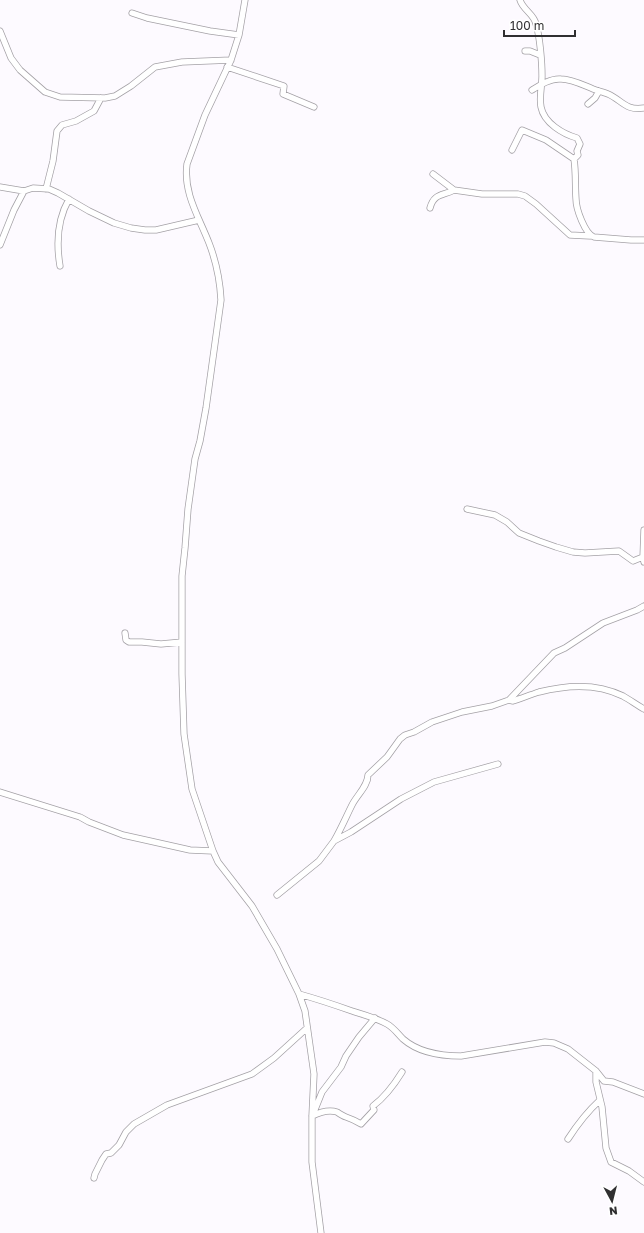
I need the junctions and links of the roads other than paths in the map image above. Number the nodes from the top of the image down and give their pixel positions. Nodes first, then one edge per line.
1 (245, 0) edge
2 (520, 0) edge
3 (132, 12) dead end
4 (0, 31) edge
5 (239, 35) junction
6 (525, 51) dead end
7 (540, 55) junction
8 (231, 60) junction
9 (227, 67) junction
10 (541, 85) junction
11 (532, 90) dead end
12 (599, 91) junction
13 (101, 98) junction
14 (588, 104) dead end
15 (314, 107) dead end
16 (644, 108) edge
17 (512, 150) dead end
18 (574, 158) junction
19 (433, 174) dead end
20 (0, 186) edge
21 (46, 189) junction
22 (454, 190) junction
23 (24, 191) junction
24 (70, 199) junction
25 (430, 208) dead end
26 (199, 220) junction
27 (590, 236) junction
28 (644, 240) edge
29 (0, 246) edge
30 (60, 266) dead end
31 (467, 509) dead end
32 (644, 530) edge
33 (643, 559) edge
34 (644, 606) edge
35 (125, 633) dead end
36 (182, 642) junction
37 (509, 700) junction
38 (644, 709) edge
39 (498, 764) dead end
40 (0, 792) edge
41 (334, 841) junction
42 (213, 851) junction
43 (277, 895) dead end
44 (299, 994) junction
45 (375, 1018) junction
46 (307, 1028) junction
47 (596, 1071) junction
48 (402, 1072) dead end
49 (644, 1094) edge
50 (600, 1100) junction
51 (312, 1116) junction
52 (568, 1139) dead end
53 (94, 1178) dead end
54 (644, 1182) edge
55 (322, 1233) edge

1 - 5 street
2 - 7 street
3 - 5 street
4 - 13 street
5 - 8 street
6 - 7 street
7 - 10 street
8 - 9 street
8 - 13 street
9 - 15 street
9 - 26 street
10 - 11 street
10 - 12 street
10 - 18 street
12 - 14 street
12 - 16 street
13 - 21 street
17 - 18 street
18 - 27 street
19 - 22 street
20 - 23 street
21 - 23 street
21 - 24 street
22 - 25 street
22 - 27 street
23 - 29 street
24 - 26 street
24 - 30 street
26 - 36 street
27 - 28 street
31 - 33 street
32 - 33 street
34 - 37 street
35 - 36 street
36 - 42 street
37 - 38 street
37 - 41 street
39 - 41 street
40 - 42 street
41 - 43 street
42 - 44 street
44 - 45 street
44 - 46 street
45 - 47 street
45 - 51 street
46 - 51 street
46 - 53 street
47 - 49 street
47 - 50 street
48 - 51 street
50 - 52 street
50 - 54 street
51 - 55 street

